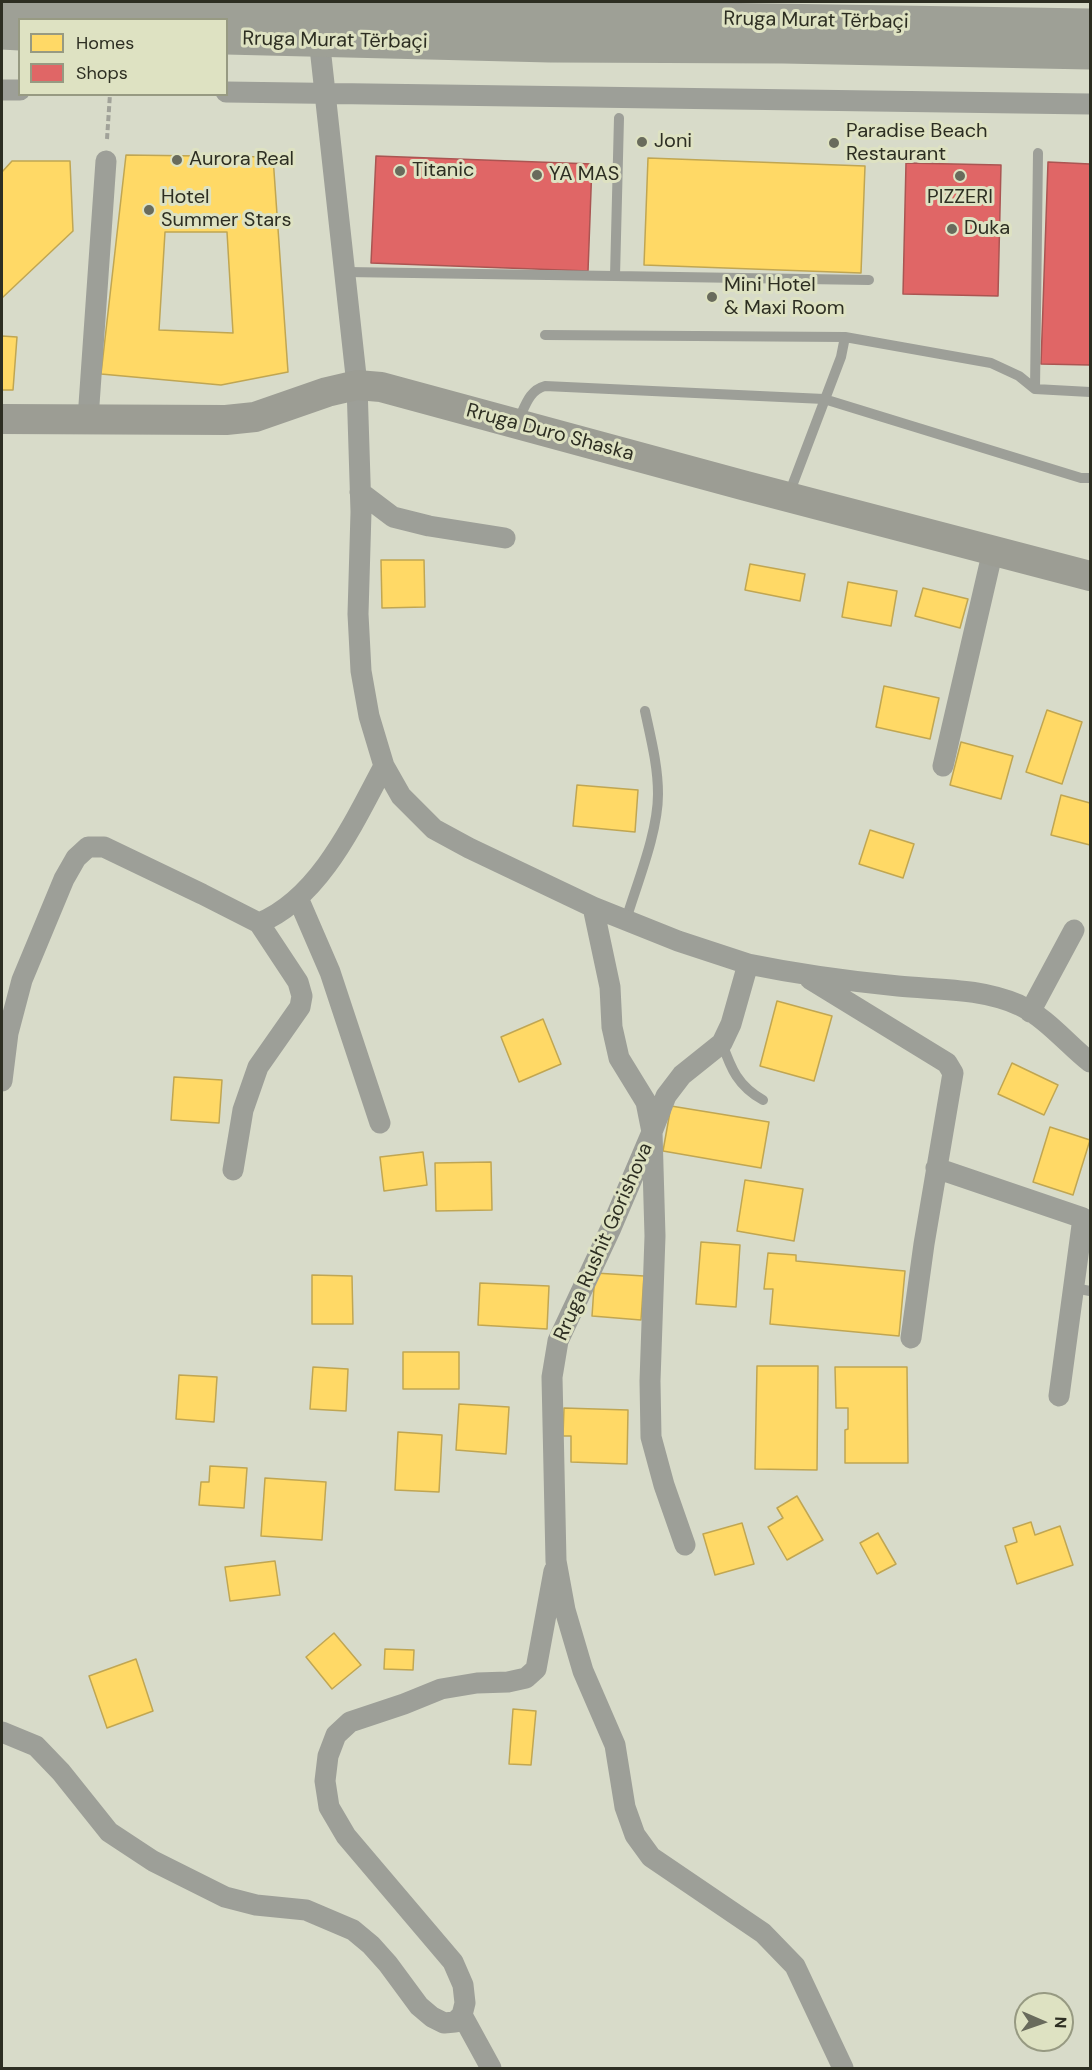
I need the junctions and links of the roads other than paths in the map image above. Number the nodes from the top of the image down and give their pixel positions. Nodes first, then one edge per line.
1 (2, 8) edge
2 (168, 18) edge
3 (228, 22) edge
4 (1090, 25) edge
5 (318, 27) junction
6 (2, 33) edge
7 (18, 34) edge
8 (228, 38) edge
9 (1090, 53) edge
10 (2, 90) edge
11 (18, 90) edge
12 (228, 92) edge
13 (325, 93) junction
14 (1090, 104) edge
15 (619, 118) dead end
16 (1038, 153) dead end
17 (106, 161) road end
18 (346, 272) junction
19 (615, 276) junction
20 (869, 279) dead end
21 (545, 335) dead end
22 (845, 337) junction
23 (357, 385) junction
24 (1035, 389) junction
25 (1090, 392) edge
26 (824, 399) junction
27 (2, 419) edge
28 (88, 420) junction
29 (517, 424) junction
30 (1090, 478) edge
31 (360, 492) junction
32 (788, 497) junction
33 (505, 538) dead end
34 (993, 550) junction
35 (1090, 576) edge
36 (645, 711) dead end
37 (384, 766) junction
38 (943, 766) dead end
39 (297, 898) junction
40 (593, 908) junction
41 (626, 921) junction
42 (259, 923) junction
43 (1074, 930) dead end
44 (748, 964) junction
45 (802, 974) junction
46 (1030, 1012) junction
47 (722, 1043) junction
48 (1090, 1062) edge
49 (2, 1081) edge
50 (763, 1100) dead end
51 (380, 1123) dead end
52 (652, 1132) junction
53 (936, 1167) junction
54 (233, 1170) dead end
55 (1082, 1290) edge
56 (910, 1338) dead end
57 (1059, 1396) dead end
58 (685, 1545) dead end
59 (556, 1561) junction
60 (2, 1732) edge
61 (462, 2015) junction
62 (491, 2068) edge
63 (843, 2068) edge

1 - 2 main road, Rruga Murat Tërbaçi
3 - 5 main road, Rruga Murat Tërbaçi
4 - 5 main road, Rruga Murat Tërbaçi
5 - 8 main road, Rruga Murat Tërbaçi
5 - 9 main road, Rruga Murat Tërbaçi
5 - 13 street
6 - 7 main road
10 - 11 street
12 - 13 street
13 - 14 street
13 - 18 street
15 - 19 lane
16 - 24 lane
17 - 28 street
18 - 19 lane
18 - 23 street
19 - 20 lane
21 - 22 lane
22 - 24 lane
22 - 26 lane
23 - 28 main road, Rruga Duro Shaska
23 - 29 main road, Rruga Duro Shaska
23 - 31 street
24 - 25 lane
26 - 29 lane
26 - 30 lane
26 - 32 lane
27 - 28 main road, Rruga Duro Shaska
29 - 32 main road, Rruga Duro Shaska
31 - 33 street
31 - 37 street
32 - 34 main road, Rruga Duro Shaska
34 - 35 main road, Rruga Duro Shaska
34 - 38 street
36 - 41 lane
37 - 39 street
37 - 40 street
39 - 42 street
39 - 51 street
40 - 41 street
40 - 52 street
41 - 44 street
42 - 49 street
42 - 54 street
43 - 46 street
44 - 45 street
44 - 47 street, Rruga Rushit Gorishova
45 - 46 street
45 - 53 street
46 - 48 street
47 - 50 lane
47 - 52 street, Rruga Rushit Gorishova
52 - 58 street
52 - 59 street, Rruga Rushit Gorishova
53 - 55 street
53 - 56 street
55 - 57 street
59 - 61 street
59 - 63 street, Rruga Rushit Gorishova
60 - 61 street
61 - 62 street

